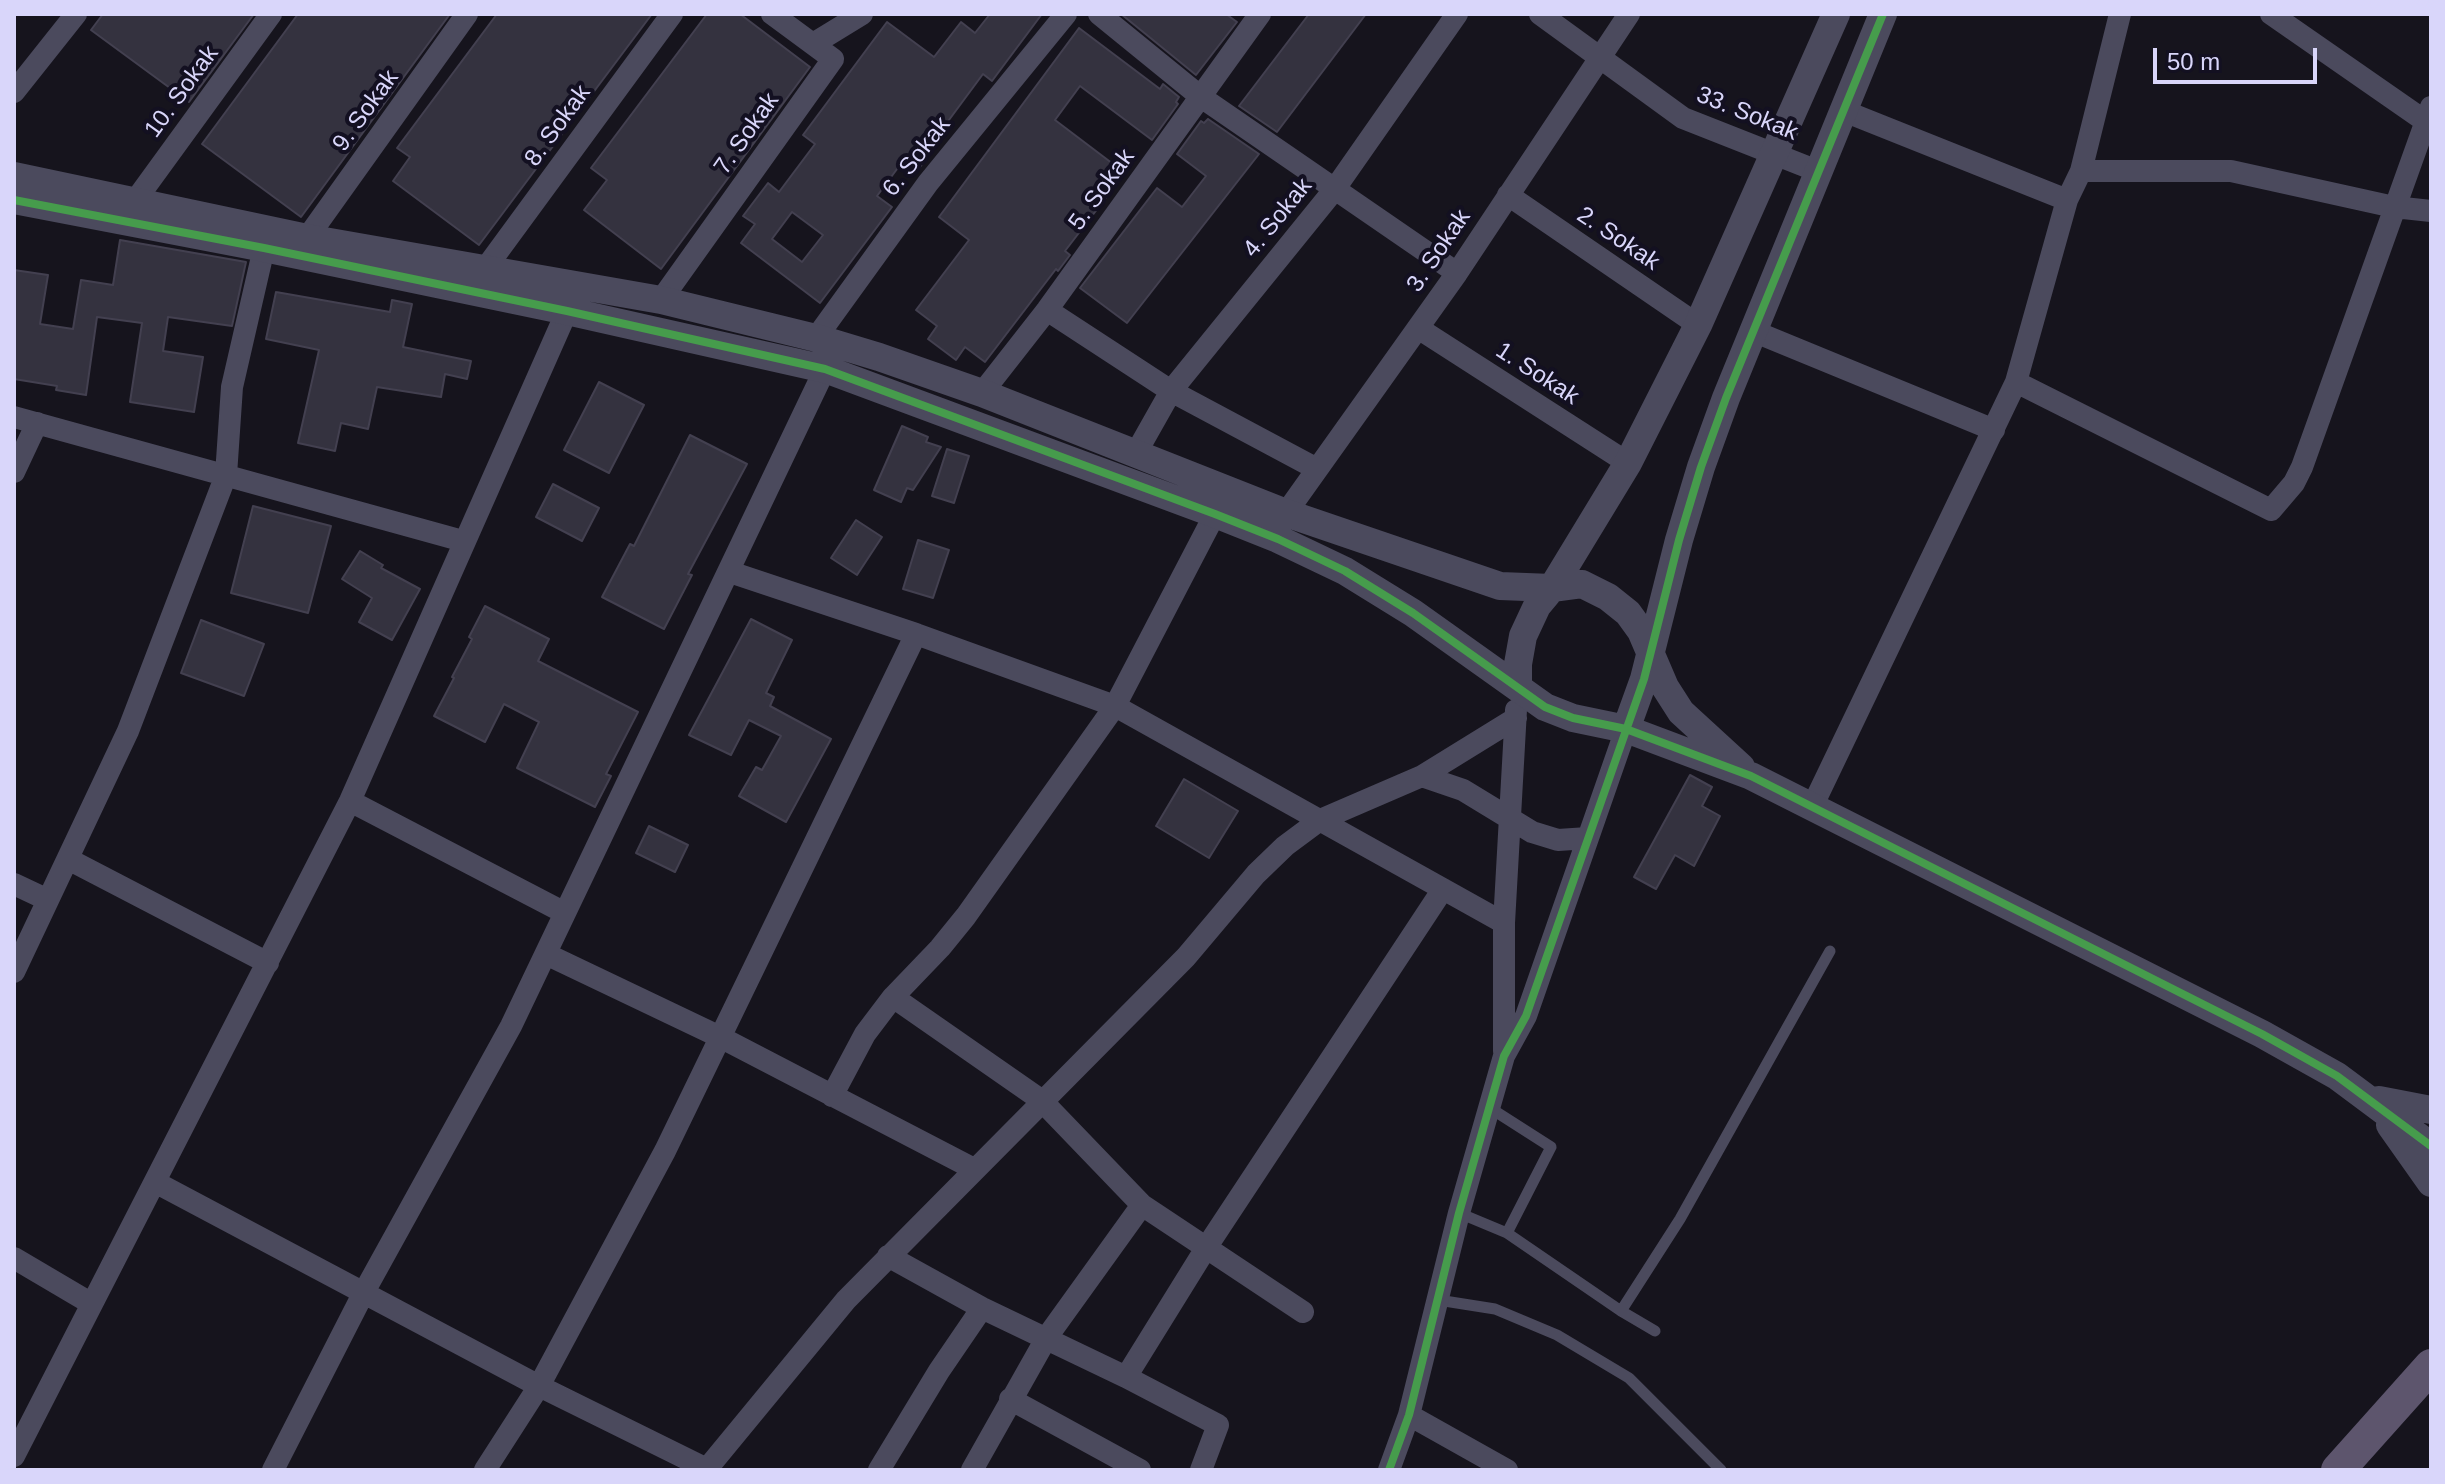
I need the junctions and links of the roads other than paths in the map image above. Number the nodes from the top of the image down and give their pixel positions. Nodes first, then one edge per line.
1 (76, 14) edge
2 (271, 14) edge
3 (467, 14) edge
4 (672, 14) edge
5 (772, 14) edge
6 (862, 14) edge
7 (1066, 14) edge
8 (1099, 14) edge
9 (1260, 14) edge
10 (1457, 14) edge
11 (1540, 14) edge
12 (1629, 14) edge
13 (1836, 14) edge
14 (1883, 14) edge
15 (2120, 14) edge
16 (2271, 14) edge
17 (813, 44) junction
18 (1599, 57) junction
19 (14, 92) edge
20 (1201, 97) junction
21 (1844, 111) junction
22 (2428, 114) edge
23 (1776, 155) junction
24 (2081, 171) junction
25 (1820, 172) junction
26 (14, 176) edge
27 (1334, 190) junction
28 (1508, 195) junction
29 (14, 200) edge
30 (2067, 200) junction
31 (135, 201) junction
32 (2394, 207) junction
33 (2431, 211) edge
34 (307, 238) junction
35 (264, 248) junction
36 (485, 269) junction
37 (1457, 273) junction
38 (661, 300) junction
39 (1047, 310) junction
40 (567, 311) junction
41 (1698, 325) junction
42 (1418, 328) junction
43 (1753, 331) junction
44 (816, 338) junction
45 (825, 369) junction
46 (2016, 382) junction
47 (1171, 391) junction
48 (982, 393) junction
49 (14, 417) edge
50 (37, 423) junction
51 (1994, 430) junction
52 (1136, 453) junction
53 (1628, 463) junction
54 (1317, 469) junction
55 (14, 472) edge
56 (226, 475) junction
57 (1286, 513) junction
58 (1215, 514) junction
59 (463, 541) junction
60 (730, 572) junction
61 (1552, 588) junction
62 (916, 634) junction
63 (1650, 652) junction
64 (1518, 686) junction
65 (1115, 706) junction
66 (1516, 718) junction
67 (1626, 729) junction
68 (1422, 776) junction
69 (1751, 776) junction
70 (350, 801) junction
71 (1812, 807) junction
72 (1510, 819) junction
73 (1320, 820) junction
74 (1588, 838) junction
75 (68, 859) junction
76 (14, 884) edge
77 (1443, 889) junction
78 (48, 900) junction
79 (565, 913) junction
80 (1504, 923) junction
81 (1830, 951) dead end
82 (546, 954) junction
83 (268, 963) junction
84 (14, 972) edge
85 (893, 997) junction
86 (720, 1037) junction
87 (1504, 1056) junction
88 (832, 1096) junction
89 (2371, 1098) junction
90 (1041, 1100) junction
91 (1490, 1108) junction
92 (2431, 1110) edge
93 (2431, 1146) edge
94 (974, 1169) junction
95 (155, 1182) junction
96 (2431, 1183) edge
97 (1142, 1205) junction
98 (1459, 1213) junction
99 (1507, 1233) junction
100 (1206, 1248) junction
101 (888, 1256) junction
102 (14, 1258) edge
103 (364, 1292) junction
104 (1438, 1300) junction
105 (92, 1304) junction
106 (982, 1308) junction
107 (1621, 1311) junction
108 (1303, 1312) dead end
109 (1655, 1331) dead end
110 (1047, 1337) junction
111 (2431, 1366) edge
112 (1126, 1377) junction
113 (539, 1386) junction
114 (1010, 1399) junction
115 (1409, 1415) junction
116 (14, 1456) edge
117 (273, 1470) edge
118 (485, 1470) edge
119 (707, 1470) edge
120 (879, 1470) edge
121 (972, 1470) edge
122 (1140, 1470) edge
123 (1201, 1470) edge
124 (1389, 1470) edge
125 (1507, 1470) edge
126 (1721, 1470) edge
127 (2338, 1470) edge

1 - 19 street
2 - 31 street, 10. Sokak
3 - 34 street, 9. Sokak
4 - 36 street, 8. Sokak
5 - 17 street
6 - 17 street
7 - 44 street, 6. Sokak
8 - 20 street
9 - 20 street, 5. Sokak
10 - 27 street, 4. Sokak
11 - 18 street, 33. Sokak
12 - 18 street, 3. Sokak
13 - 23 street
14 - 21 street
15 - 24 street
16 - 22 street
17 - 38 street, 7. Sokak
18 - 23 street, 33. Sokak
18 - 28 street, 3. Sokak
20 - 27 street
20 - 39 street, 5. Sokak
21 - 25 street
21 - 30 street
22 - 32 street
23 - 25 street, 33. Sokak
23 - 41 street
24 - 30 street
24 - 32 street
25 - 43 street
26 - 31 street
27 - 37 street
27 - 47 street, 4. Sokak
28 - 37 street, 3. Sokak
28 - 41 street, 2. Sokak
29 - 35 street
30 - 46 street
31 - 34 street
32 - 33 street
32 - 46 street
34 - 36 street
35 - 40 street
35 - 56 street
36 - 38 street
37 - 42 street, 3. Sokak
38 - 44 street
39 - 47 street
39 - 48 street, 5. Sokak
40 - 45 street
40 - 59 street
41 - 53 street
42 - 53 street, 1. Sokak
42 - 54 street, 3. Sokak
43 - 51 street
43 - 63 street
44 - 48 street
45 - 58 street
45 - 60 street
46 - 51 street
47 - 52 street, 4. Sokak
47 - 54 street
48 - 52 street
49 - 50 street
50 - 55 street
50 - 56 street
51 - 71 street
52 - 57 street
53 - 61 street
54 - 57 street, 3. Sokak
56 - 59 street
56 - 75 street
57 - 61 street
58 - 64 street
58 - 65 street
59 - 70 street
60 - 62 street
60 - 79 street
61 - 63 street
61 - 64 street
62 - 65 street
62 - 86 street
63 - 67 street
63 - 69 street
64 - 66 street
64 - 67 street
65 - 73 street
65 - 85 street
66 - 68 street
66 - 72 street
67 - 69 street
67 - 74 street
68 - 72 street
68 - 73 street
69 - 71 street
70 - 79 street
70 - 83 street
71 - 89 street
72 - 74 street
72 - 80 street
73 - 77 street
73 - 90 street
74 - 87 street
75 - 78 street
75 - 83 street
76 - 78 street
77 - 80 street
77 - 100 street
78 - 84 street
79 - 82 street
80 - 87 street
81 - 107 lane
82 - 86 street
82 - 103 street
83 - 95 street
85 - 88 street
85 - 90 street
86 - 88 street
86 - 113 street
87 - 91 street
88 - 94 street
89 - 92 street
89 - 93 street
89 - 96 street
90 - 94 street
90 - 97 street
91 - 98 street
91 - 99 lane
94 - 101 street
95 - 103 street
95 - 105 street
97 - 100 street
97 - 110 street
98 - 99 lane
98 - 104 street
99 - 107 lane
100 - 108 street
100 - 112 street
101 - 106 street
101 - 119 street
102 - 105 street
103 - 113 street
103 - 117 street
104 - 115 street
104 - 126 lane
105 - 116 street
106 - 110 street
106 - 120 street
107 - 109 lane
110 - 112 street
110 - 114 street
111 - 127 main road
112 - 123 street
113 - 118 street
113 - 119 street
114 - 121 street
114 - 122 street
115 - 124 street
115 - 125 street

